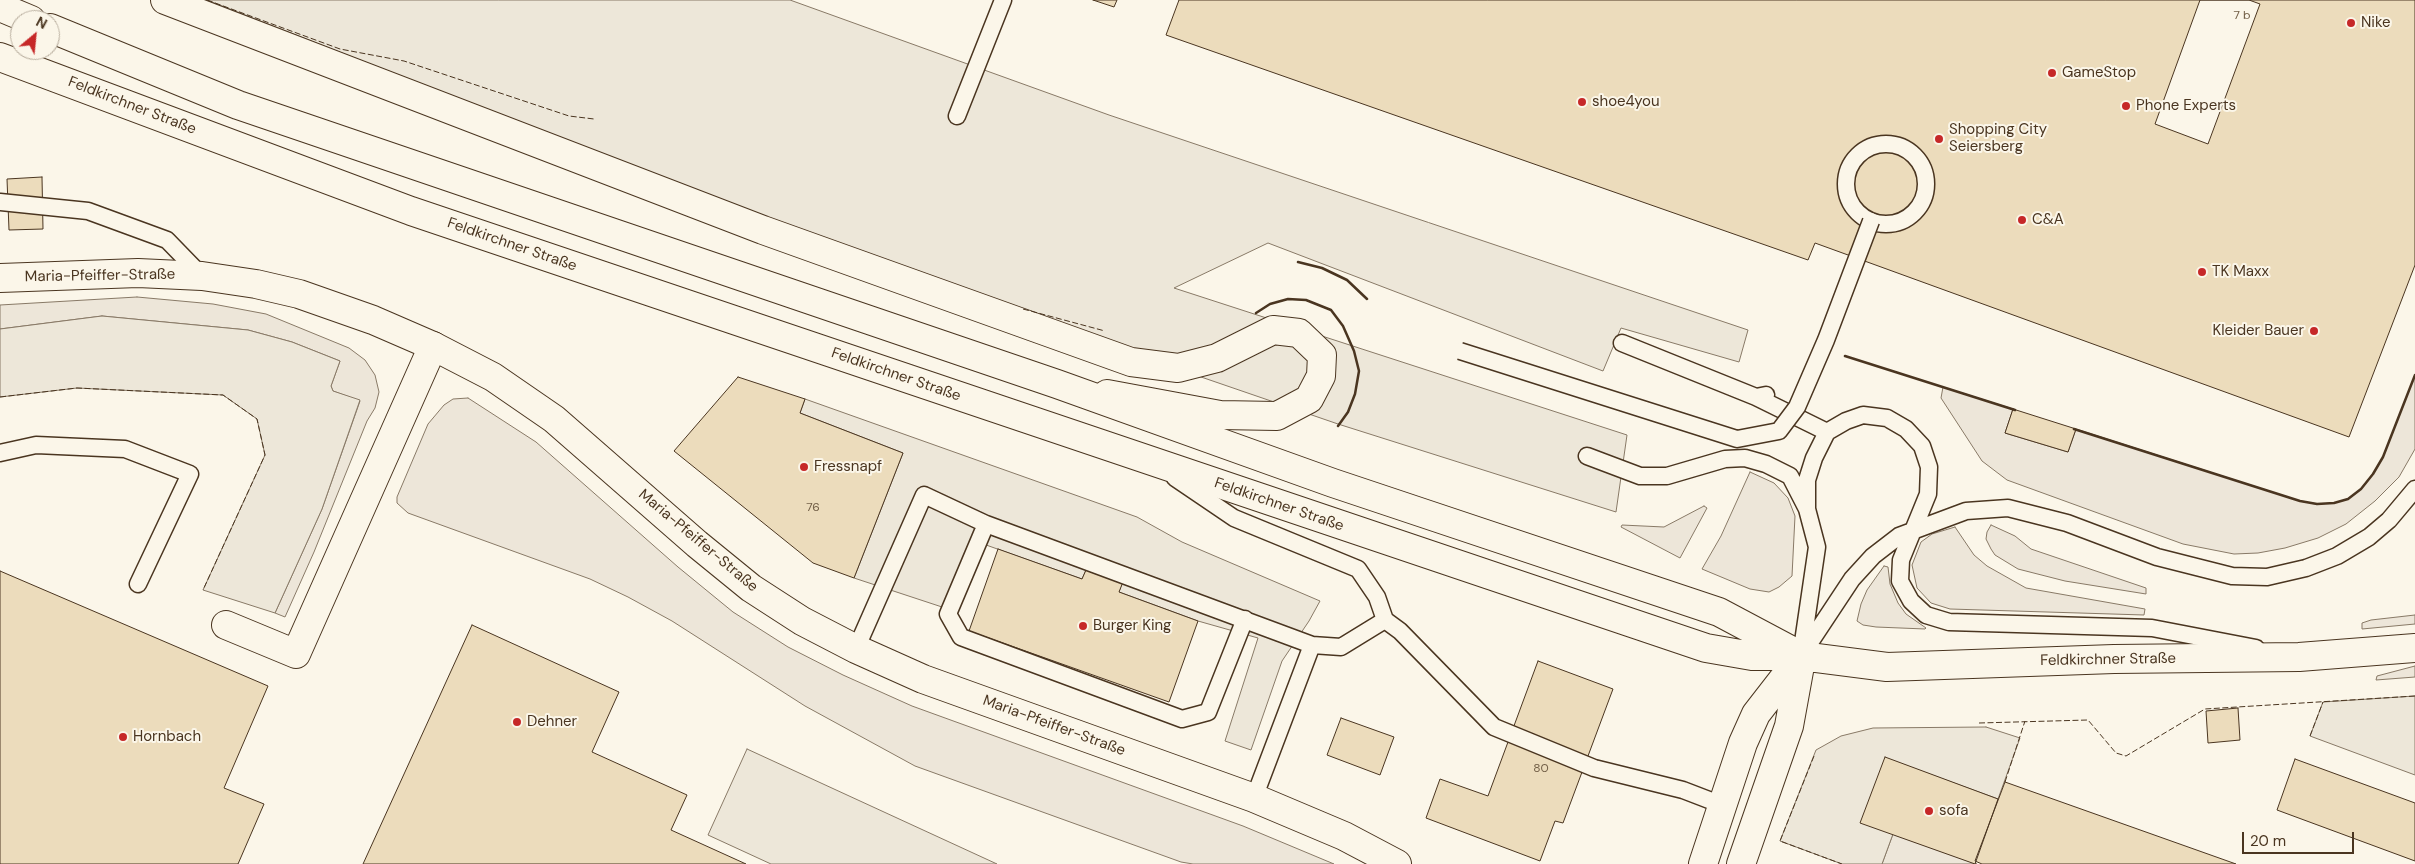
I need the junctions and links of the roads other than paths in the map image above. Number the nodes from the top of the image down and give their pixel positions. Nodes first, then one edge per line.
1 (165, 0) edge
2 (1003, 0) edge
3 (60, 32) edge
4 (0, 57) edge
5 (957, 116) dead end
6 (0, 202) edge
7 (1871, 221) junction
8 (202, 276) junction
9 (0, 278) edge
10 (1622, 343) dead end
11 (433, 346) junction
12 (1460, 351) dead end
13 (1058, 384) junction
14 (1827, 432) junction
15 (0, 452) edge
16 (1588, 456) dead end
17 (1153, 462) junction
18 (2415, 489) edge
19 (1807, 509) junction
20 (986, 524) junction
21 (1914, 530) junction
22 (138, 584) dead end
23 (1245, 619) junction
24 (1385, 620) junction
25 (226, 625) dead end
26 (1312, 645) junction
27 (2415, 648) edge
28 (856, 649) junction
29 (1801, 656) junction
30 (2299, 657) junction
31 (1254, 798) junction
32 (1722, 805) junction
33 (1397, 864) edge
34 (1703, 864) edge
35 (1741, 864) edge

1 - 13 main road
2 - 5 lane
3 - 13 main road, Feldkirchner Straße
4 - 17 main road, Feldkirchner Straße
6 - 8 lane
7 - 7 lane
7 - 12 lane, bridge
8 - 9 main road, Maria-Pfeiffer-Straße
8 - 11 main road, Maria-Pfeiffer-Straße
10 - 14 lane
11 - 25 main road
11 - 28 main road, Maria-Pfeiffer-Straße
13 - 29 main road, Feldkirchner Straße
14 - 19 lane
14 - 21 lane
15 - 22 lane
16 - 19 lane
17 - 24 lane
17 - 29 main road, Feldkirchner Straße
18 - 21 lane
19 - 29 lane
20 - 23 lane
20 - 23 lane
20 - 28 lane
21 - 29 lane
21 - 30 lane
23 - 26 lane
24 - 26 lane
24 - 32 lane
26 - 31 lane
27 - 30 main road, Feldkirchner Straße
28 - 31 main road, Maria-Pfeiffer-Straße
29 - 30 main road, Feldkirchner Straße
29 - 32 main road
29 - 35 main road
31 - 33 main road, Maria-Pfeiffer-Straße
32 - 34 main road

